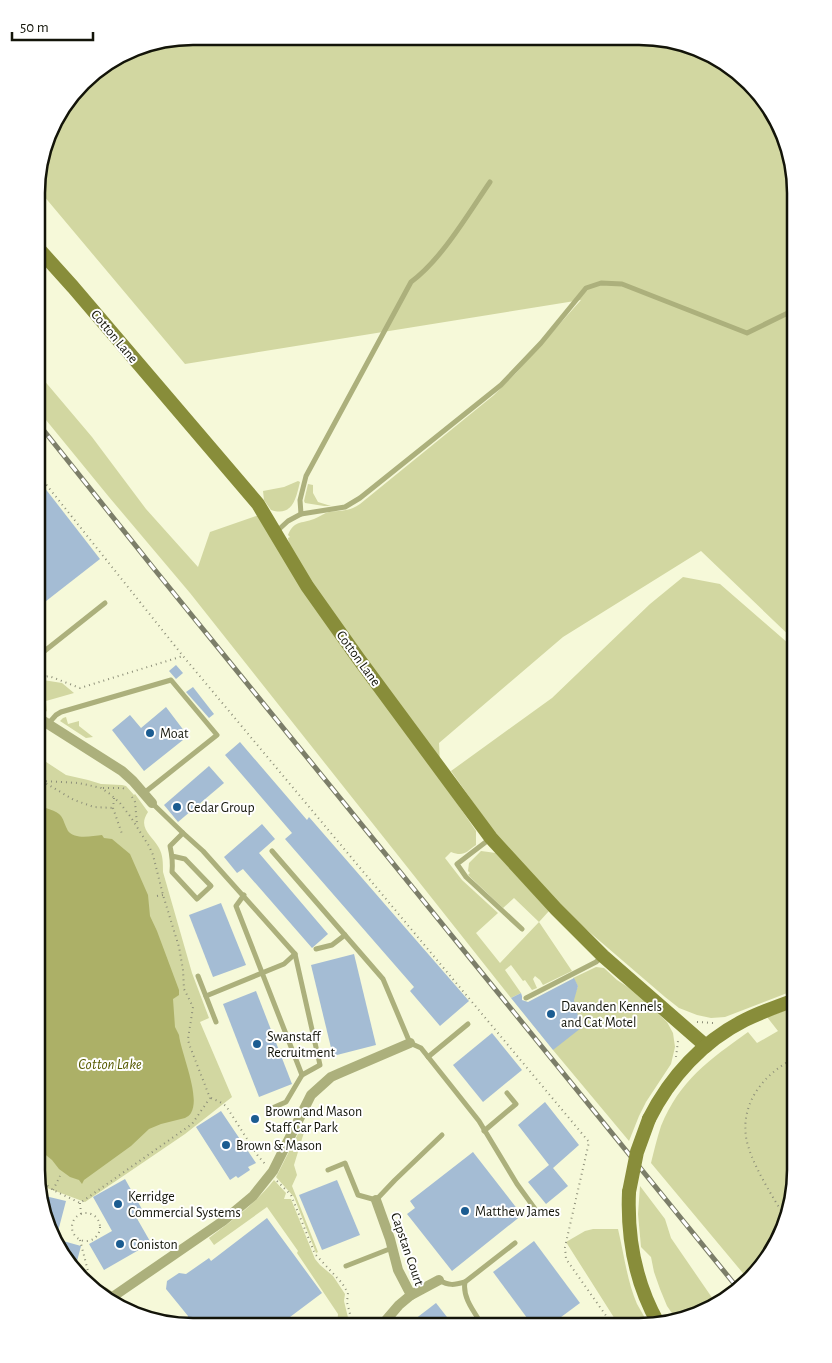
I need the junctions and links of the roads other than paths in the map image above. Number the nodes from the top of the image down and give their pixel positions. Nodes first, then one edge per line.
1 (490, 182) dead end
2 (45, 255) edge
3 (787, 313) edge
4 (301, 514) junction
5 (276, 532) junction
6 (105, 603) dead end
7 (45, 650) edge
8 (47, 724) joint
9 (144, 793) junction
10 (152, 803) joint
11 (183, 833) junction
12 (491, 838) junction
13 (272, 852) dead end
14 (172, 856) junction
15 (244, 895) junction
16 (522, 929) dead end
17 (345, 935) junction
18 (316, 949) dead end
19 (295, 954) junction
20 (603, 956) junction
21 (262, 973) junction
22 (198, 976) dead end
23 (206, 996) junction
24 (526, 998) dead end
25 (787, 1003) edge
26 (216, 1022) dead end
27 (468, 1024) dead end
28 (410, 1043) junction
29 (706, 1046) junction
30 (428, 1057) junction
31 (302, 1075) junction
32 (507, 1093) dead end
33 (270, 1108) dead end
34 (484, 1131) junction
35 (442, 1135) dead end
36 (328, 1170) dead end
37 (376, 1200) junction
38 (538, 1213) dead end
39 (515, 1243) dead end
40 (392, 1248) junction
41 (346, 1266) dead end
42 (439, 1280) joint
43 (465, 1282) junction
44 (411, 1295) junction
45 (116, 1296) edge
46 (655, 1317) edge
47 (387, 1318) edge
48 (478, 1318) edge

1 - 4 lane
2 - 5 street, Cotton Lane
3 - 4 lane
4 - 5 lane
5 - 12 street, Cotton Lane
6 - 7 lane
8 - 9 street
8 - 9 lane
9 - 10 street
10 - 11 lane
11 - 14 lane
11 - 15 lane
12 - 16 lane
12 - 20 street, Cotton Lane
13 - 17 lane
14 - 14 lane
15 - 19 lane
15 - 21 lane
17 - 18 lane
17 - 28 lane
19 - 21 lane
19 - 31 lane
20 - 24 lane
20 - 29 street, Cotton Lane
21 - 23 lane
21 - 31 lane
22 - 23 lane
23 - 26 lane
25 - 29 street
27 - 30 lane
28 - 30 lane
28 - 45 street
29 - 46 street, bridge
30 - 34 lane
31 - 33 lane
32 - 34 lane
34 - 38 lane
35 - 37 lane
36 - 37 lane
37 - 40 street, Capstan Court
39 - 43 lane
40 - 41 lane
40 - 44 street, Capstan Court
42 - 43 lane
42 - 44 street
43 - 48 lane
44 - 47 street, Capstan Court

